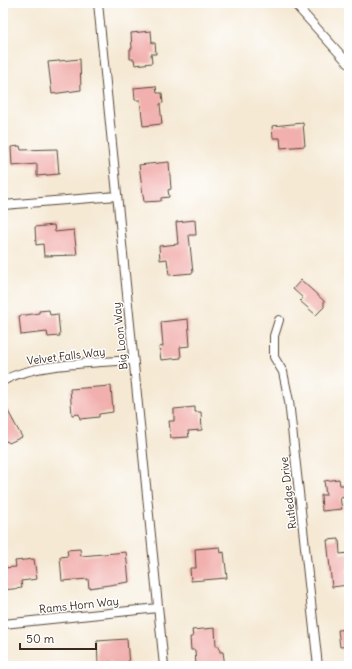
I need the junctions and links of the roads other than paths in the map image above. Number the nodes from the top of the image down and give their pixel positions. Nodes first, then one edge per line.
1 (98, 3) edge
2 (294, 3) edge
3 (349, 64) edge
4 (117, 196) junction
5 (3, 205) edge
6 (279, 320) dead end
7 (133, 360) junction
8 (3, 381) edge
9 (158, 608) junction
10 (3, 624) edge
11 (164, 666) edge
12 (318, 666) edge

1 - 4 street, Big Loon Way
2 - 3 street
4 - 5 street
4 - 7 street, Big Loon Way
6 - 12 street, Rutledge Drive
7 - 8 street, Velvet Falls Way
7 - 9 street, Big Loon Way
9 - 10 street, Rams Horn Way
9 - 11 street, Big Loon Way

